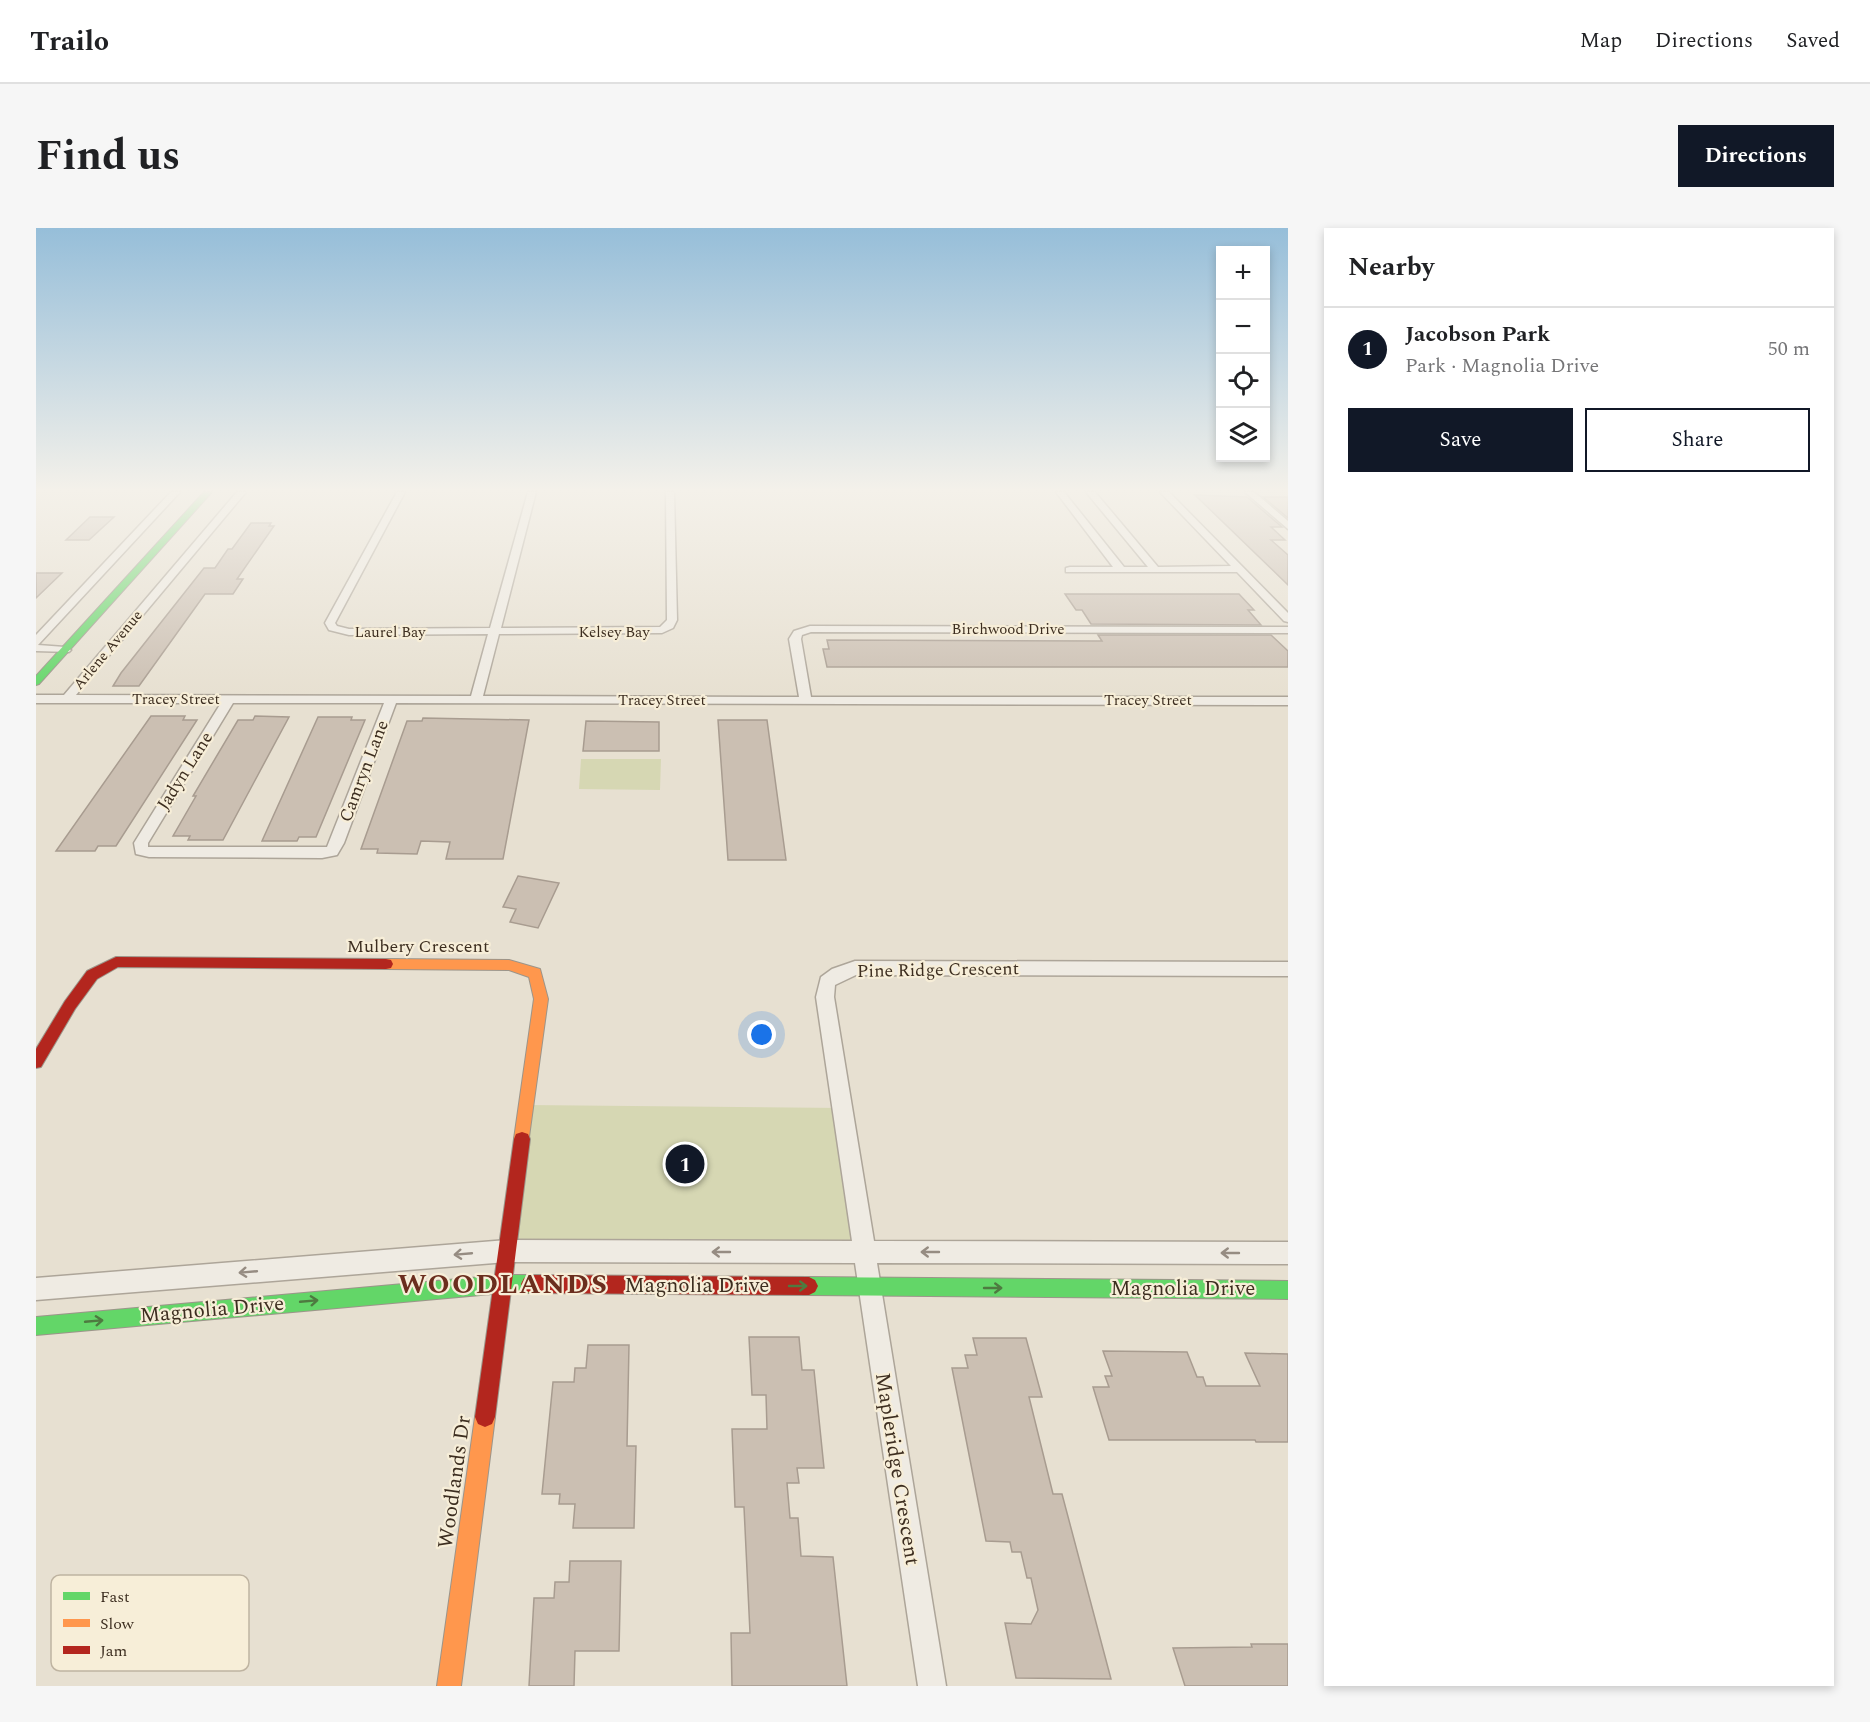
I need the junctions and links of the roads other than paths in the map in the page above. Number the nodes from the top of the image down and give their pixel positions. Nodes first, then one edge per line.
1 (112, 560) edge
2 (146, 560) edge
3 (184, 560) edge
4 (364, 560) edge
5 (513, 560) edge
6 (671, 560) edge
7 (1113, 560) edge
8 (1148, 560) edge
9 (1231, 560) edge
10 (1240, 569) junction
11 (1070, 570) dead end
12 (1121, 570) junction
13 (1156, 570) junction
14 (1288, 619) edge
15 (1288, 630) edge
16 (494, 632) junction
17 (36, 642) edge
18 (36, 648) edge
19 (65, 650) junction
20 (36, 682) edge
21 (36, 699) edge
22 (67, 699) junction
23 (229, 699) junction
24 (391, 700) junction
25 (476, 700) junction
26 (806, 700) junction
27 (1288, 701) edge
28 (337, 843) joint
29 (1288, 969) edge
30 (36, 1062) edge
31 (507, 1251) junction
32 (864, 1252) junction
33 (1288, 1253) edge
34 (503, 1284) junction
35 (869, 1287) junction
36 (36, 1289) edge
37 (1288, 1290) edge
38 (36, 1326) edge
39 (449, 1686) edge
40 (932, 1686) edge

1 - 17 street
2 - 19 street
3 - 22 street, Arlene Avenue
4 - 16 street, Laurel Bay
5 - 16 street
6 - 16 street, Kelsey Bay
7 - 12 street
8 - 13 street
9 - 10 street
10 - 13 street
10 - 14 street
11 - 12 street
12 - 13 street
15 - 26 street, Birchwood Drive
16 - 25 street
18 - 19 street
19 - 20 street
21 - 22 street, Tracey Street
22 - 23 street, Tracey Street
23 - 24 street, Tracey Street
23 - 28 street, Jadyn Lane
24 - 25 street, Tracey Street
24 - 28 street, Camryn Lane
25 - 26 street, Tracey Street
26 - 27 street, Tracey Street
29 - 32 street, Pine Ridge Crescent
30 - 31 street, Mulbery Crescent
32 -> 31 street, Magnolia Drive
31 - 34 street, Mulbery Crescent
31 -> 36 street, Magnolia Drive
33 -> 32 street, Magnolia Drive
32 - 35 street, Mapleridge Crescent
34 -> 35 street, Magnolia Drive
38 -> 34 street, Magnolia Drive
34 - 39 street, Woodlands Dr
35 -> 37 street, Magnolia Drive
35 - 40 street, Mapleridge Crescent

